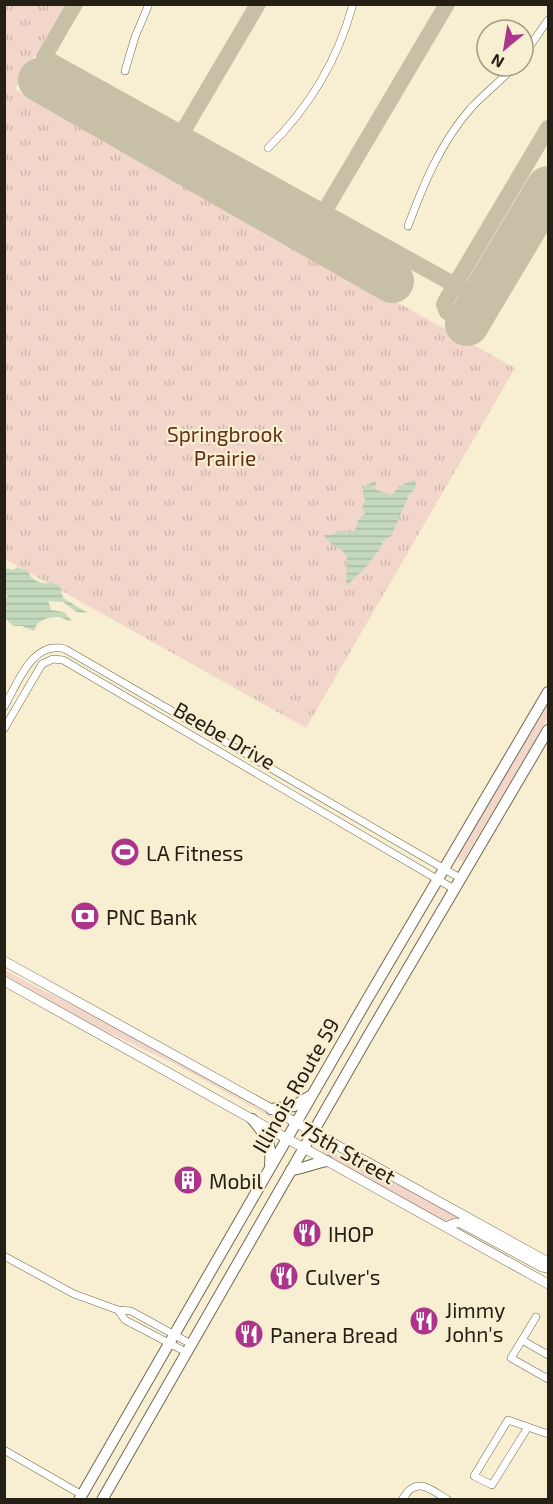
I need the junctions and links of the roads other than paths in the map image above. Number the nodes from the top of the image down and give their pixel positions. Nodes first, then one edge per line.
1 (149, 4) edge
2 (353, 4) edge
3 (549, 20) edge
4 (535, 39) edge
5 (124, 71) dead end
6 (502, 78) edge
7 (268, 148) dead end
8 (408, 226) dead end
9 (549, 692) edge
10 (4, 707) edge
11 (4, 729) edge
12 (549, 730) edge
13 (444, 868) junction
14 (460, 878) junction
15 (438, 879) junction
16 (454, 889) junction
17 (4, 961) edge
18 (4, 981) edge
19 (313, 1094) junction
20 (271, 1109) junction
21 (252, 1119) junction
22 (296, 1123) junction
23 (313, 1133) junction
24 (287, 1138) junction
25 (304, 1148) junction
26 (327, 1161) junction
27 (270, 1168) junction
28 (291, 1170) junction
29 (446, 1227) junction
30 (4, 1256) edge
31 (549, 1262) edge
32 (549, 1268) edge
33 (549, 1284) edge
34 (536, 1317) dead end
35 (172, 1339) junction
36 (522, 1340) junction
37 (189, 1348) junction
38 (549, 1355) edge
39 (549, 1379) edge
40 (528, 1427) junction
41 (549, 1434) edge
42 (4, 1450) edge
43 (81, 1497) edge
44 (102, 1500) edge
45 (402, 1500) edge
46 (448, 1500) edge

1 - 5 street
2 - 7 street
3 - 4 street
6 - 8 street
9 - 13 main road, Illinois Route 59
10 - 13 street, Beebe Drive
11 - 15 street, Beebe Drive
12 - 14 main road, Illinois Route 59
13 - 14 street, Beebe Drive
13 - 15 main road, Illinois Route 59
14 - 16 main road, Illinois Route 59
15 - 16 street, Beebe Drive
15 - 19 main road, Illinois Route 59
16 - 23 main road, Illinois Route 59
17 - 20 main road, 75th Street
18 - 21 main road, 75th Street
19 - 20 main road
19 - 22 main road, Illinois Route 59
20 - 22 main road, 75th Street
21 - 24 main road, 75th Street
21 - 27 main road
22 - 23 main road, 75th Street
22 - 24 main road, Illinois Route 59
23 - 25 main road, Illinois Route 59
23 - 31 main road, 75th Street
24 - 25 main road, 75th Street
24 - 27 main road, Illinois Route 59
25 - 26 main road, 75th Street
25 - 28 main road, Illinois Route 59
26 - 28 main road
26 - 29 main road, 75th Street
27 - 35 main road, Illinois Route 59
28 - 37 main road, Illinois Route 59
29 - 32 main road
29 - 33 main road, 75th Street
30 - 35 street
34 - 36 street
35 - 37 street
35 - 43 main road, Illinois Route 59
36 - 38 street
36 - 39 street
37 - 44 main road, Illinois Route 59
40 - 40 street
40 - 41 street
42 - 43 street
45 - 46 street

